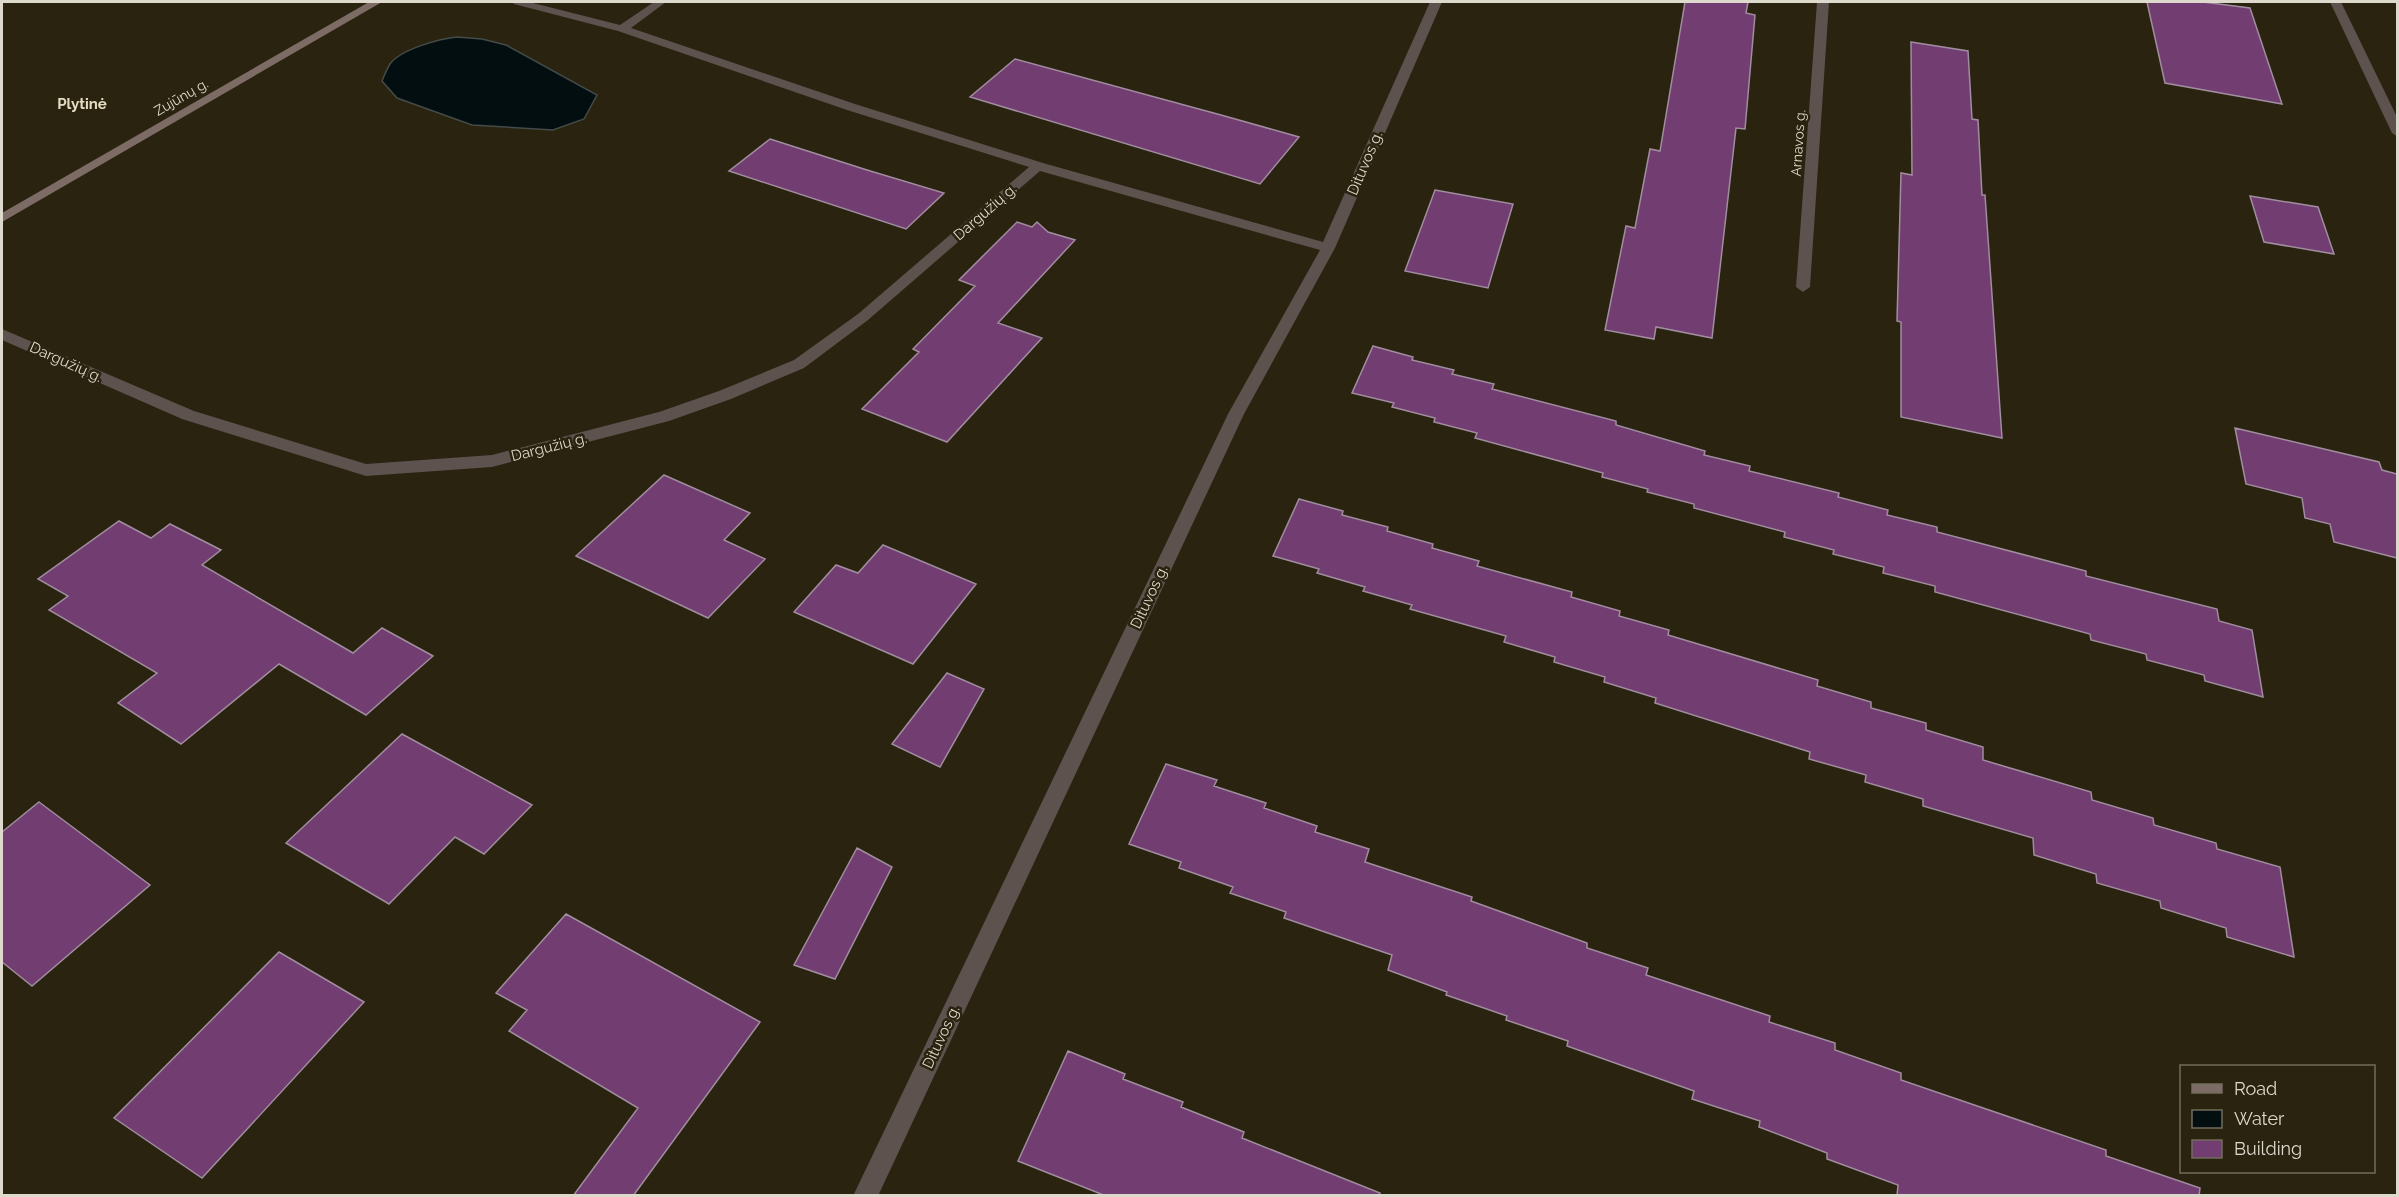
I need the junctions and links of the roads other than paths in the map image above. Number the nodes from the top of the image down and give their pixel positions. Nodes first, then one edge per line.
1 (376, 2) edge
2 (518, 2) edge
3 (661, 2) edge
4 (1436, 2) edge
5 (1823, 2) edge
6 (2334, 2) edge
7 (622, 28) junction
8 (2397, 133) edge
9 (1038, 166) junction
10 (2, 218) edge
11 (1328, 248) junction
12 (1803, 287) dead end
13 (2, 334) edge
14 (865, 1196) edge

1 - 10 main road, Zujūnų g.
2 - 7 street
3 - 7 street
4 - 11 street, Dituvos g.
5 - 12 street, Arnavos g.
6 - 8 street
7 - 9 street
9 - 11 street
9 - 13 street, Dargužių g.
11 - 14 street, Dituvos g.

